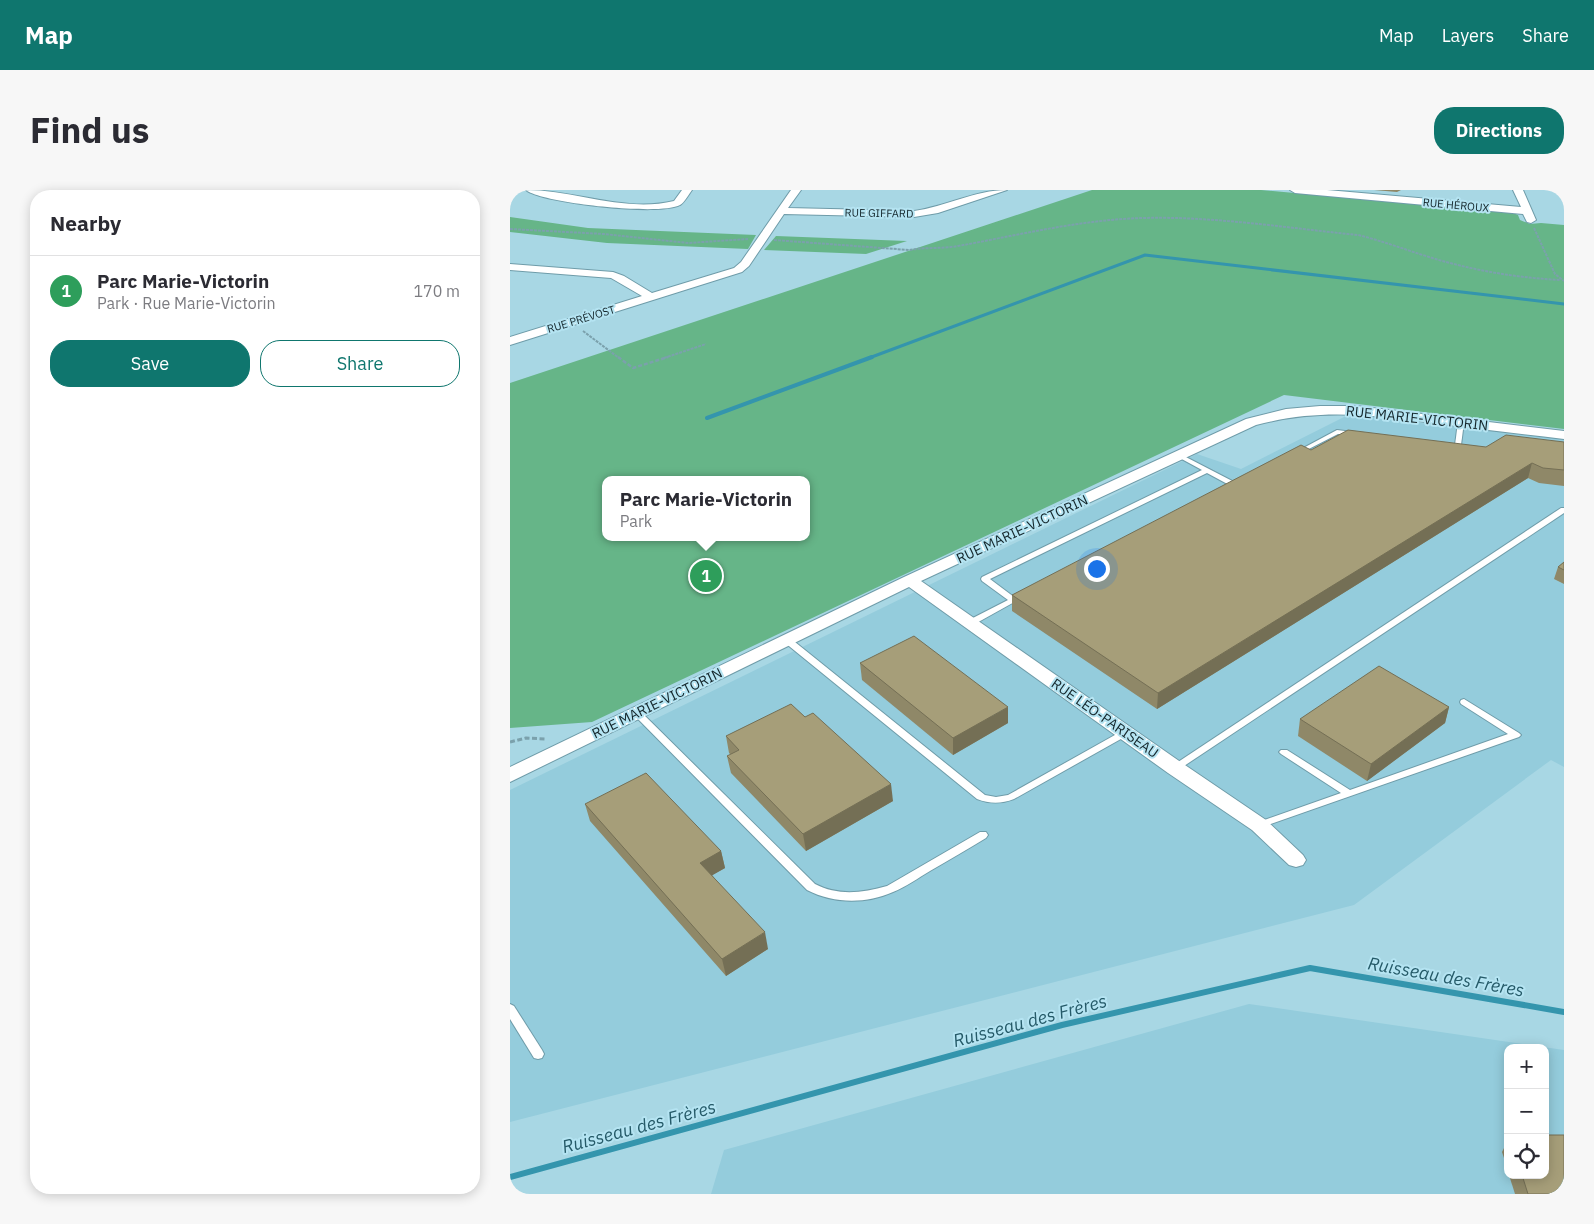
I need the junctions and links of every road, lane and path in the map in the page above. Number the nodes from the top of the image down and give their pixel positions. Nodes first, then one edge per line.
1 (531, 190) edge
2 (687, 190) edge
3 (796, 190) edge
4 (1002, 190) edge
5 (1295, 190) edge
6 (1518, 190) edge
7 (782, 210) junction
8 (1529, 216) junction
9 (510, 229) edge
10 (763, 239) junction
11 (510, 267) edge
12 (1560, 280) junction
13 (1564, 281) edge
14 (651, 297) junction
15 (570, 322) junction
16 (510, 341) edge
17 (706, 344) dead end
18 (1461, 422) junction
19 (1564, 434) edge
20 (1365, 435) edge
21 (1449, 444) edge
22 (1180, 456) junction
23 (1287, 458) edge
24 (1207, 470) junction
25 (1244, 480) edge
26 (1236, 484) junction
27 (1227, 489) edge
28 (1564, 510) edge
29 (910, 580) junction
30 (1030, 591) edge
31 (1013, 600) junction
32 (970, 622) junction
33 (787, 640) junction
34 (1464, 702) dead end
35 (636, 713) junction
36 (1125, 733) junction
37 (1284, 752) dead end
38 (1175, 768) junction
39 (510, 775) edge
40 (1348, 793) junction
41 (1259, 825) junction
42 (983, 835) dead end
43 (1296, 860) dead end
44 (510, 1009) edge
45 (538, 1054) dead end

1 - 2 street
3 - 7 street, RUE PRÉVOST
4 - 7 street, RUE GIFFARD
5 - 8 street, RUE HÉROUX
6 - 8 street
7 - 10 street, RUE PRÉVOST
8 - 12 path
9 - 10 path
10 - 12 path
10 - 14 street, RUE PRÉVOST
11 - 14 street
12 - 13 path
14 - 15 street, RUE PRÉVOST
15 - 16 street, RUE PRÉVOST
15 - 17 path
18 - 19 street, RUE MARIE-VICTORIN
18 - 21 lane
18 - 22 street, RUE MARIE-VICTORIN
20 - 23 lane
22 - 24 lane
22 - 29 street, RUE MARIE-VICTORIN
24 - 26 lane
24 - 31 lane
25 - 26 lane
26 - 27 lane
28 - 38 lane
29 - 32 street, RUE LÉO-PARISEAU
29 - 33 street, RUE MARIE-VICTORIN
30 - 31 lane
31 - 32 lane
32 - 36 street, RUE LÉO-PARISEAU
33 - 35 street, RUE MARIE-VICTORIN
33 - 36 lane
34 - 40 lane
35 - 39 street, RUE MARIE-VICTORIN
35 - 42 lane
36 - 38 street, RUE LÉO-PARISEAU
37 - 40 lane
38 - 41 street, RUE LÉO-PARISEAU
40 - 41 lane
41 - 43 street, RUE LÉO-PARISEAU
44 - 45 lane

